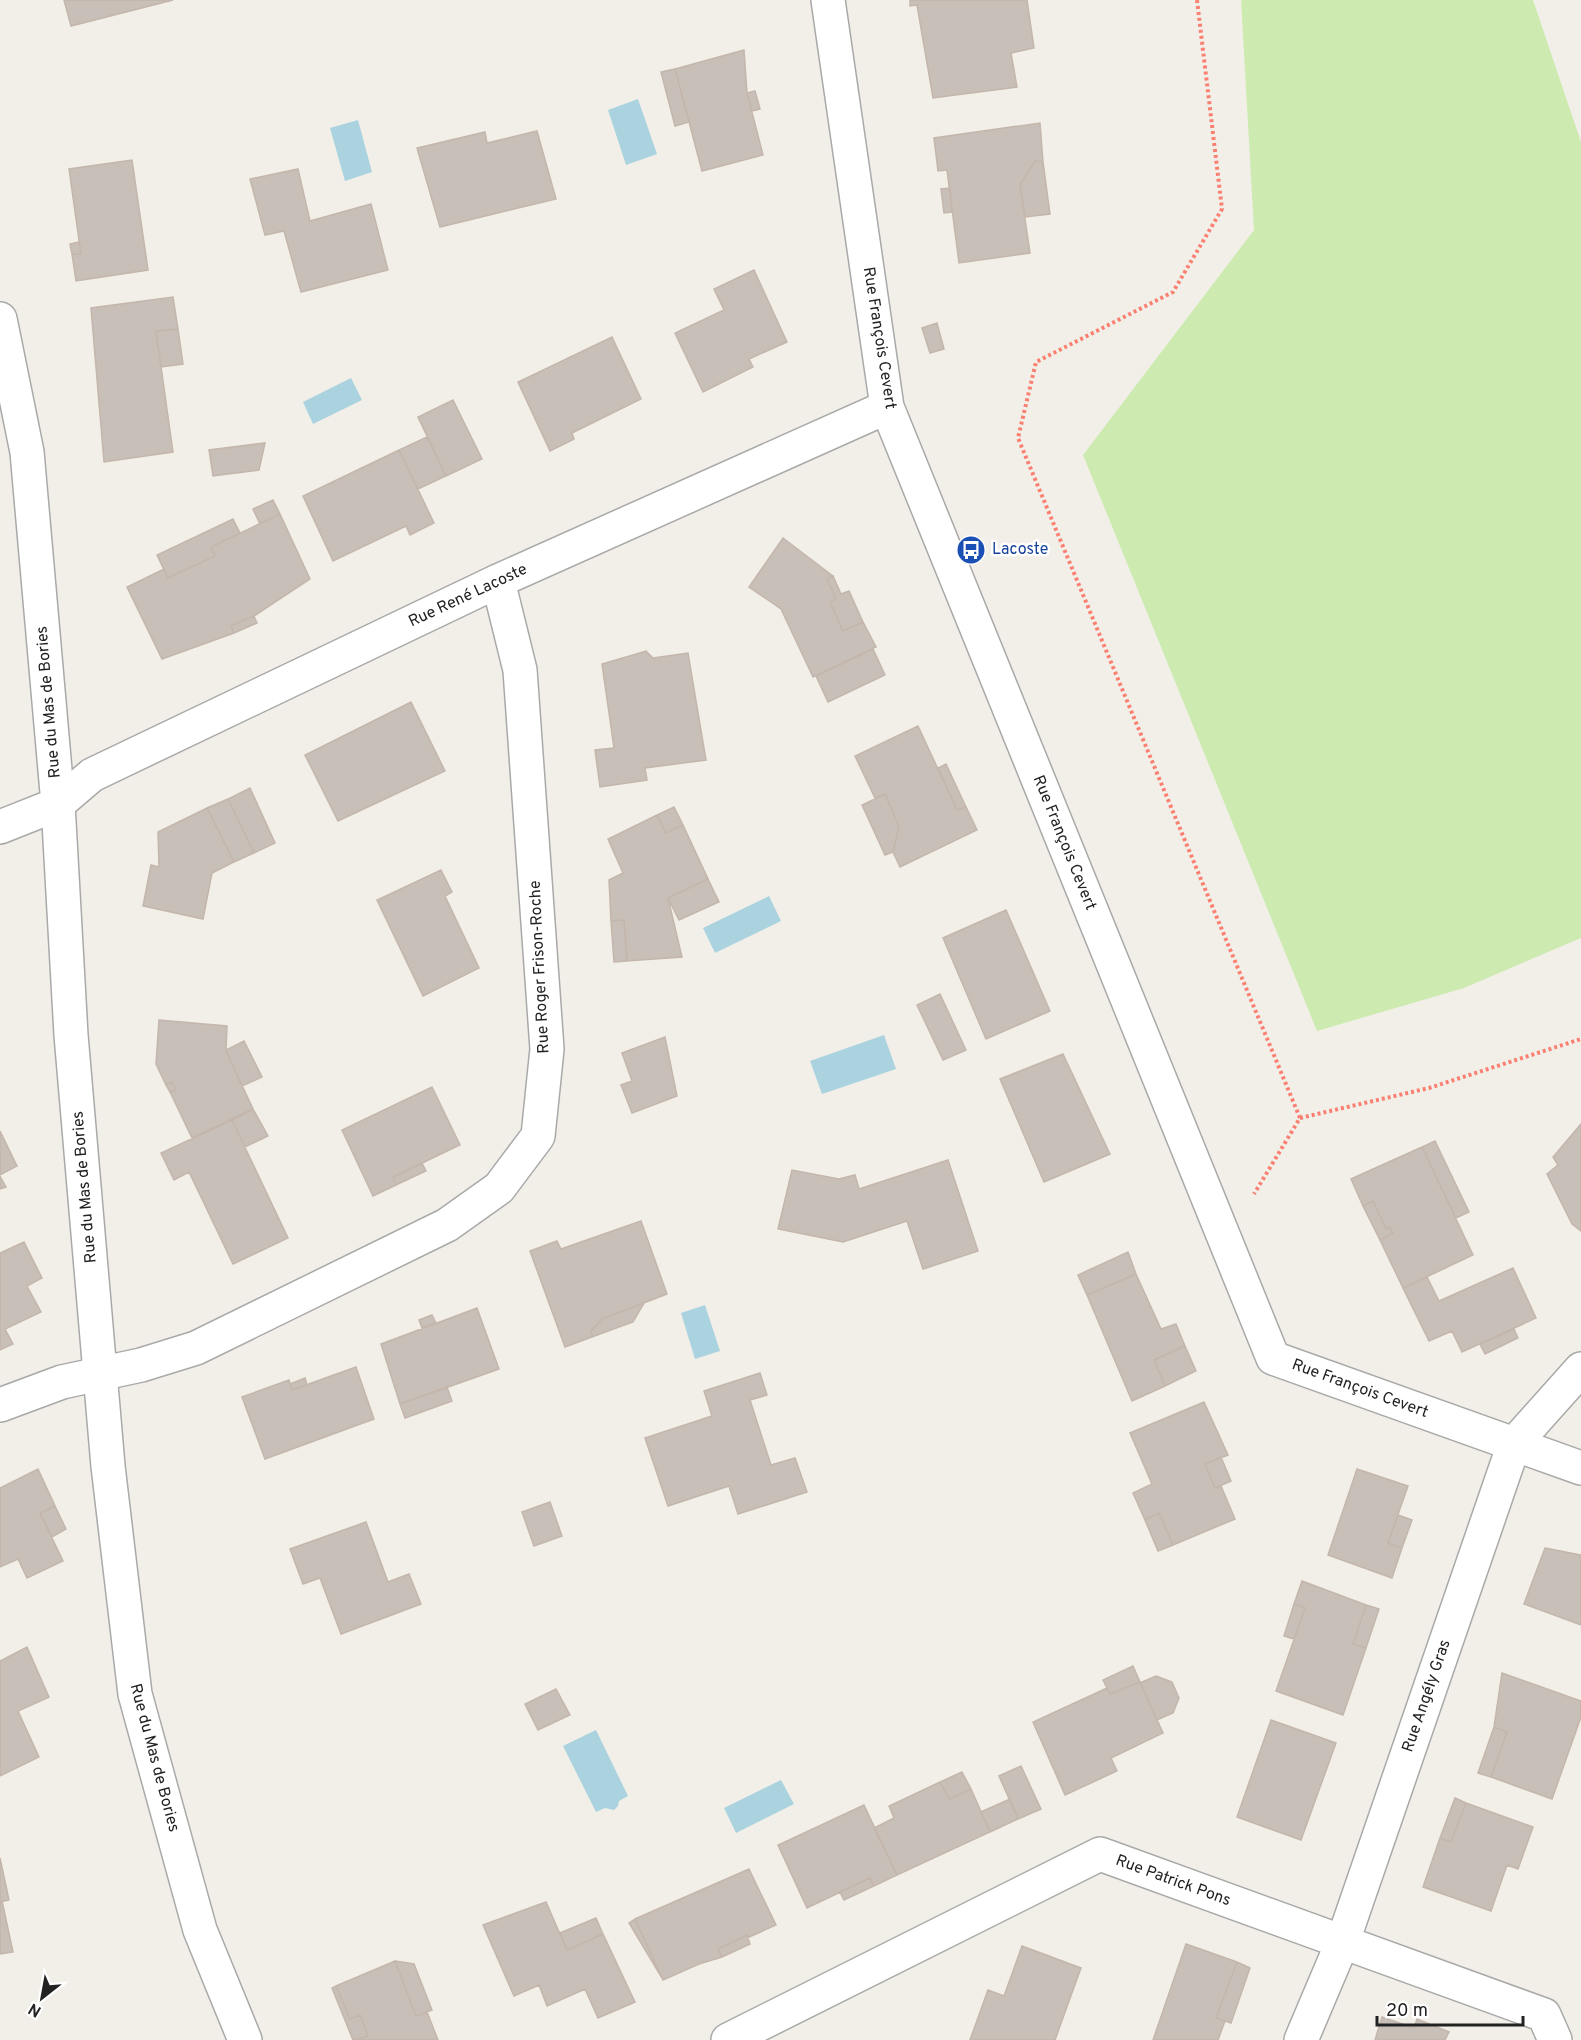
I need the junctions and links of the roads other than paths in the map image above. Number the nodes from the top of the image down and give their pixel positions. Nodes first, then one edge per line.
1 (828, 0) edge
2 (0, 319) edge
3 (887, 407) junction
4 (498, 581) junction
5 (58, 804) junction
6 (0, 827) edge
7 (1581, 1369) edge
8 (101, 1374) junction
9 (0, 1405) edge
10 (1514, 1444) junction
11 (1581, 1468) edge
12 (1343, 1941) junction
13 (245, 2040) edge
14 (728, 2040) edge
15 (1301, 2040) edge
16 (1556, 2040) edge

1 - 3 street, Rue François Cevert
2 - 5 street, Rue du Mas de Bories
3 - 4 street, Rue René Lacoste
3 - 10 street, Rue François Cevert
4 - 5 street, Rue René Lacoste
4 - 8 street, Rue Roger Frison-Roche
5 - 6 street, Rue René Lacoste
5 - 8 street, Rue du Mas de Bories
7 - 10 street, Rue Angély Gras
8 - 9 street, Rue Roger Frison-Roche
8 - 13 street, Rue du Mas de Bories
10 - 11 street, Rue François Cevert
10 - 12 street, Rue Angély Gras
12 - 14 street, Rue Patrick Pons
12 - 15 street, Rue Angély Gras
12 - 16 street, Rue Patrick Pons

